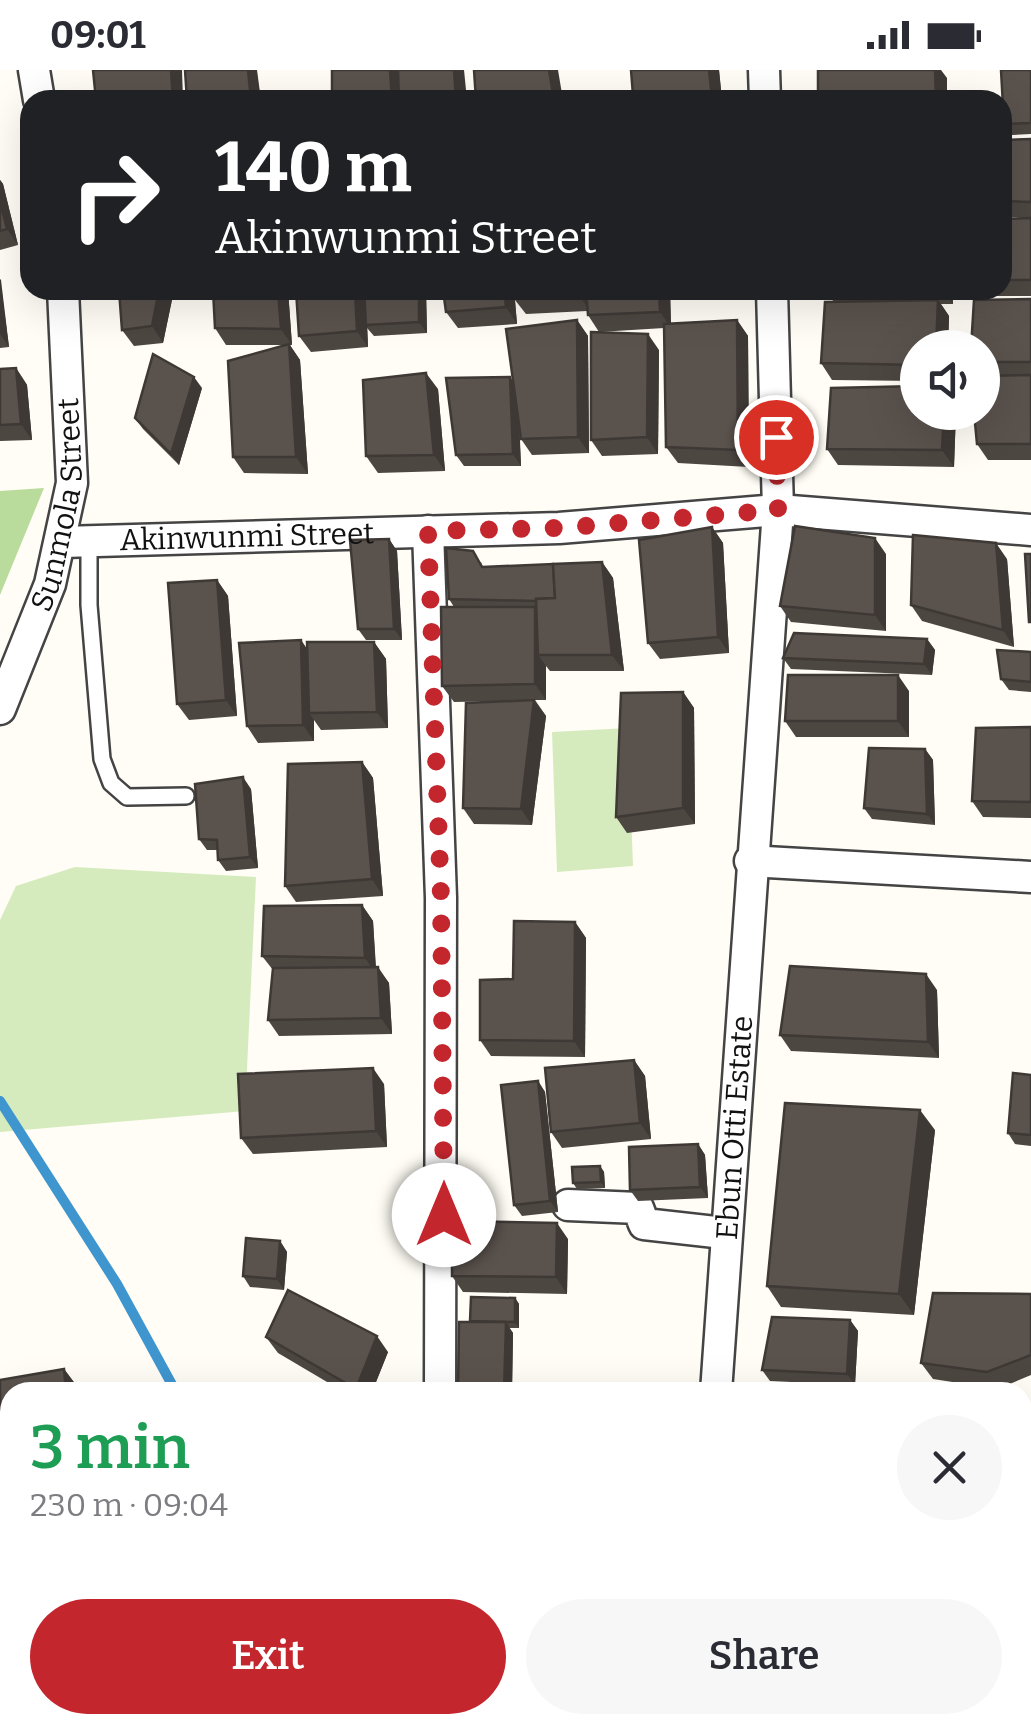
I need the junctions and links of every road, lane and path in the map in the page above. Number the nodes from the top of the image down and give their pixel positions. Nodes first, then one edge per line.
1 (65, 300) edge
2 (772, 300) edge
3 (778, 510) junction
4 (1031, 530) edge
5 (428, 531) junction
6 (76, 541) junction
7 (0, 709) edge
8 (186, 796) dead end
9 (750, 861) junction
10 (1031, 877) edge
11 (568, 1205) dead end
12 (724, 1233) junction
13 (440, 1382) edge
14 (717, 1382) edge

1 - 6 street, Sunmola Street
2 - 3 street, Ebun Otti Estate
3 - 4 street, Akinwunmi Street
3 - 5 street, Akinwunmi Street
3 - 9 street, Ebun Otti Estate
5 - 6 street, Akinwunmi Street
5 - 13 street
6 - 7 street, Sunmola Street
6 - 8 lane
9 - 10 street
9 - 12 street, Ebun Otti Estate
11 - 12 street
12 - 14 street, Ebun Otti Estate

